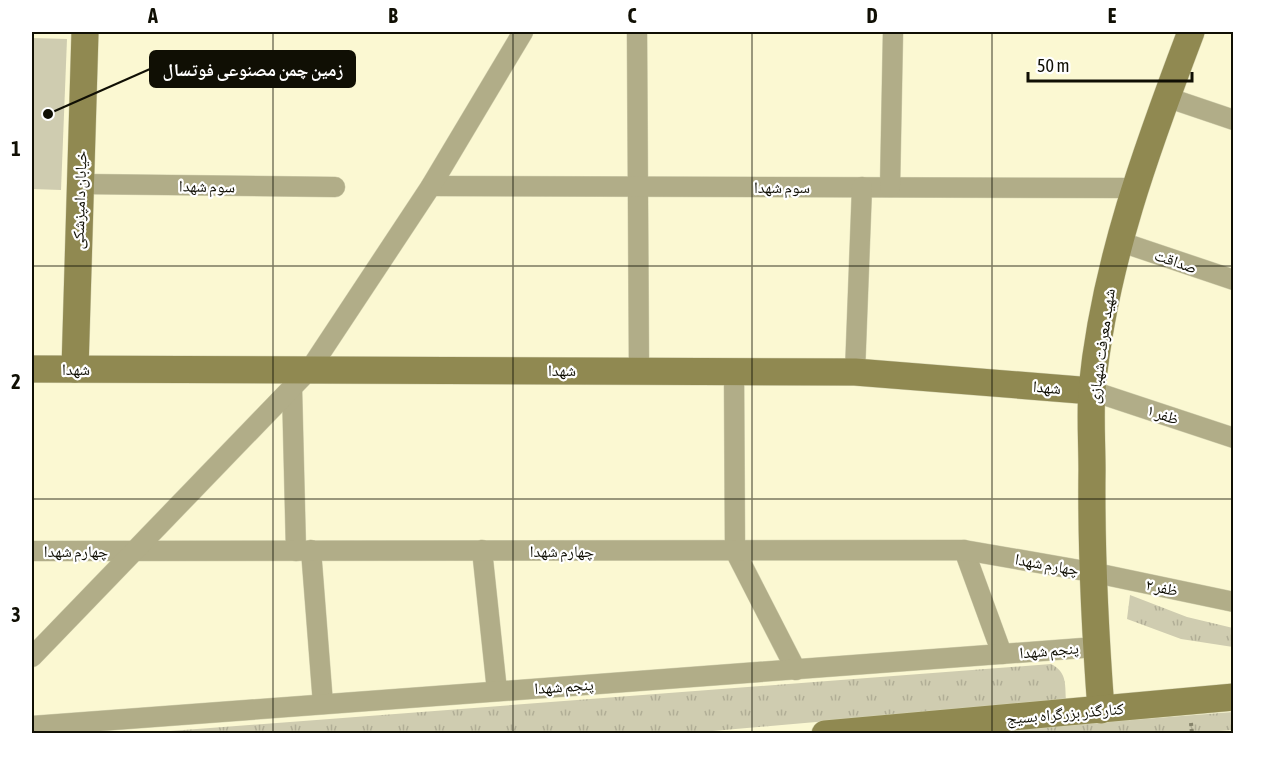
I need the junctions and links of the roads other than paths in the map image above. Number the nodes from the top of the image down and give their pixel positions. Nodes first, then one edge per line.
1 (85, 32) edge
2 (523, 32) edge
3 (637, 32) edge
4 (893, 32) edge
5 (1191, 32) edge
6 (1166, 97) junction
7 (1233, 120) edge
8 (80, 184) junction
9 (431, 186) junction
10 (335, 187) dead end
11 (639, 187) junction
12 (862, 187) junction
13 (890, 187) junction
14 (1134, 188) junction
15 (1118, 241) junction
16 (1233, 280) edge
17 (32, 369) edge
18 (75, 369) junction
19 (639, 371) junction
20 (734, 372) junction
21 (855, 372) junction
22 (301, 379) junction
23 (1092, 390) junction
24 (1233, 438) edge
25 (482, 550) junction
26 (964, 550) junction
27 (32, 551) edge
28 (132, 551) junction
29 (303, 551) junction
30 (735, 551) junction
31 (1091, 572) junction
32 (1233, 602) edge
33 (1096, 647) junction
34 (1002, 654) junction
35 (32, 657) edge
36 (796, 670) junction
37 (497, 691) junction
38 (1233, 697) edge
39 (323, 704) junction
40 (1101, 710) junction
41 (32, 726) edge
42 (825, 734) edge

1 - 8 street, خیابان دامپزشکی
2 - 9 street
3 - 11 street
4 - 13 street
5 - 6 street, شهید معرفت شهبازی
6 - 7 street
6 - 14 street, شهید معرفت شهبازی
8 - 10 street, سوم شهدا
8 - 18 street, خیابان دامپزشکی
9 - 11 street, سوم شهدا
9 - 22 street
11 - 12 street, سوم شهدا
11 - 19 street
12 - 13 street, سوم شهدا
12 - 21 street
13 - 14 street, سوم شهدا
14 - 15 street, شهید معرفت شهبازی
15 - 16 street, صداقت
15 - 23 street, شهید معرفت شهبازی
17 - 18 street, شهدا
18 - 22 street, شهدا
19 - 20 street, شهدا
19 - 22 street, شهدا
20 - 21 street, شهدا
20 - 30 street
21 - 23 street, شهدا
22 - 28 street
22 - 29 street
23 - 24 street, ظفر ۱
23 - 31 street, شهید معرفت شهبازی
25 - 29 street, چهارم شهدا
25 - 30 street, چهارم شهدا
25 - 37 street
26 - 30 street, چهارم شهدا
26 - 31 street, چهارم شهدا
26 - 34 street
27 - 28 street, چهارم شهدا
28 - 29 street, چهارم شهدا
28 - 35 street
29 - 39 street
30 - 36 street
31 - 32 street, ظفر ۲
31 - 33 street, شهید معرفت شهبازی
33 - 34 street, پنجم شهدا
33 - 40 street, شهید معرفت شهبازی
34 - 36 street, پنجم شهدا
36 - 37 street, پنجم شهدا
37 - 39 street, پنجم شهدا
38 - 40 street, کنارگذر بزرگراه بسیج
39 - 41 street, پنجم شهدا
40 - 42 street, کنارگذر بزرگراه بسیج

